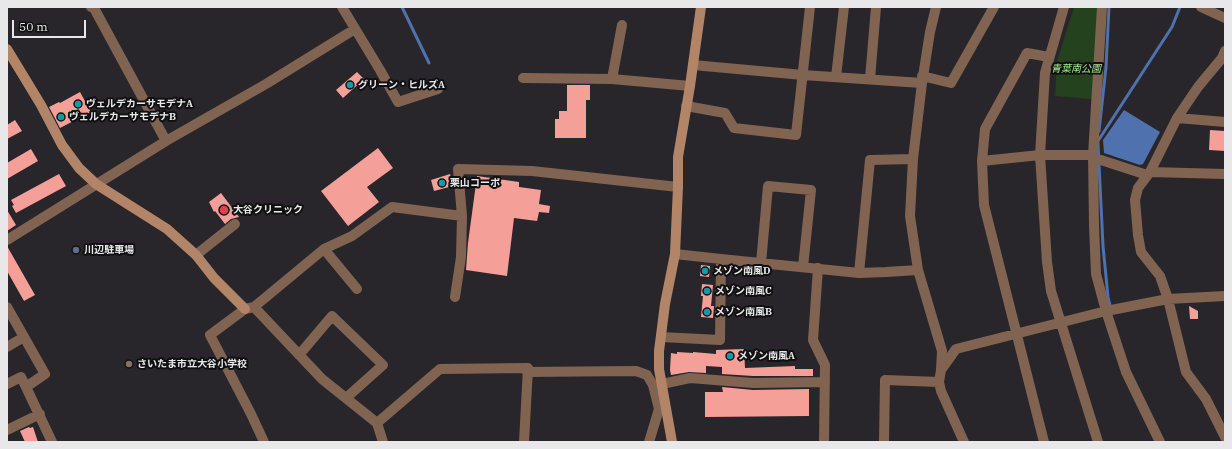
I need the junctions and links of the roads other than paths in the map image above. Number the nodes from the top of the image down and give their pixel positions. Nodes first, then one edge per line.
1 (94, 7) edge
2 (342, 7) edge
3 (701, 7) edge
4 (810, 7) edge
5 (844, 7) edge
6 (876, 7) edge
7 (936, 7) edge
8 (994, 7) edge
9 (1064, 7) edge
10 (1102, 7) edge
11 (1201, 7) edge
12 (1225, 18) edge
13 (622, 25) dead end
14 (355, 29) junction
15 (7, 49) edge
16 (1224, 56) edge
17 (1049, 57) junction
18 (693, 65) junction
19 (803, 75) junction
20 (836, 77) junction
21 (523, 78) dead end
22 (612, 79) junction
23 (870, 79) junction
24 (922, 79) junction
25 (690, 86) junction
26 (438, 89) dead end
27 (686, 106) junction
28 (1177, 118) junction
29 (1225, 122) edge
30 (166, 141) junction
31 (1040, 155) junction
32 (1097, 157) junction
33 (913, 159) junction
34 (982, 161) junction
35 (1148, 173) junction
36 (1225, 174) edge
37 (96, 184) junction
38 (678, 187) junction
39 (462, 216) junction
40 (235, 224) dead end
41 (7, 240) edge
42 (324, 249) junction
43 (675, 254) junction
44 (196, 256) junction
45 (721, 259) junction
46 (761, 263) junction
47 (804, 267) junction
48 (818, 268) junction
49 (918, 270) junction
50 (859, 272) junction
51 (357, 289) dead end
52 (1225, 296) edge
53 (455, 297) dead end
54 (1168, 299) junction
55 (7, 307) edge
56 (250, 308) junction
57 (1106, 311) junction
58 (1060, 322) junction
59 (1018, 333) junction
60 (24, 337) junction
61 (661, 337) junction
62 (7, 347) edge
63 (299, 354) junction
64 (942, 370) junction
65 (527, 372) junction
66 (825, 382) junction
67 (939, 382) junction
68 (7, 384) edge
69 (662, 384) junction
70 (26, 387) junction
71 (346, 398) junction
72 (40, 414) junction
73 (377, 423) junction
74 (7, 430) edge
75 (1225, 437) edge
76 (52, 442) edge
77 (264, 442) edge
78 (383, 442) edge
79 (524, 442) edge
80 (649, 442) edge
81 (672, 442) edge
82 (824, 442) edge
83 (884, 442) edge
84 (964, 442) edge
85 (1044, 442) edge
86 (1098, 442) edge
87 (1160, 442) edge

1 - 30 street
2 - 14 street
3 - 18 street
4 - 19 street
5 - 20 street
6 - 23 street
7 - 24 street
8 - 24 street
9 - 17 street
10 - 32 street
11 - 12 street
13 - 22 street
14 - 26 street
14 - 30 street
15 - 37 street
16 - 28 street
17 - 31 street
17 - 34 street
18 - 19 street
18 - 25 street
19 - 20 street
19 - 27 street
20 - 23 street
21 - 22 street
22 - 25 street
23 - 24 street
24 - 33 street
25 - 27 street
27 - 38 street
28 - 29 street
28 - 35 street
30 - 37 street
31 - 32 street
31 - 34 street
31 - 58 street
32 - 35 street
32 - 57 street
33 - 49 street
33 - 50 street
34 - 59 street
35 - 36 street
35 - 54 street
37 - 41 street
37 - 44 street
38 - 39 street
38 - 43 street
39 - 42 street
39 - 53 street
40 - 44 street
42 - 51 street
42 - 56 street
43 - 45 street
43 - 61 street
44 - 56 street
45 - 46 street
45 - 61 street
46 - 47 street
46 - 47 street
47 - 48 street
48 - 50 street
48 - 66 street
49 - 50 street
49 - 64 street
52 - 54 street
54 - 57 street
54 - 75 street
55 - 60 street
56 - 63 street
56 - 77 street
57 - 58 street
57 - 87 street
58 - 59 street
58 - 86 street
59 - 64 street
59 - 85 street
60 - 62 street
60 - 70 street
61 - 69 street
63 - 71 street
63 - 71 street
64 - 67 street
65 - 73 street
65 - 79 street
65 - 80 street
66 - 69 street
66 - 82 street
67 - 83 street
67 - 84 street
68 - 70 street
69 - 81 street
70 - 72 street
71 - 73 street
72 - 74 street
72 - 76 street
73 - 78 street

